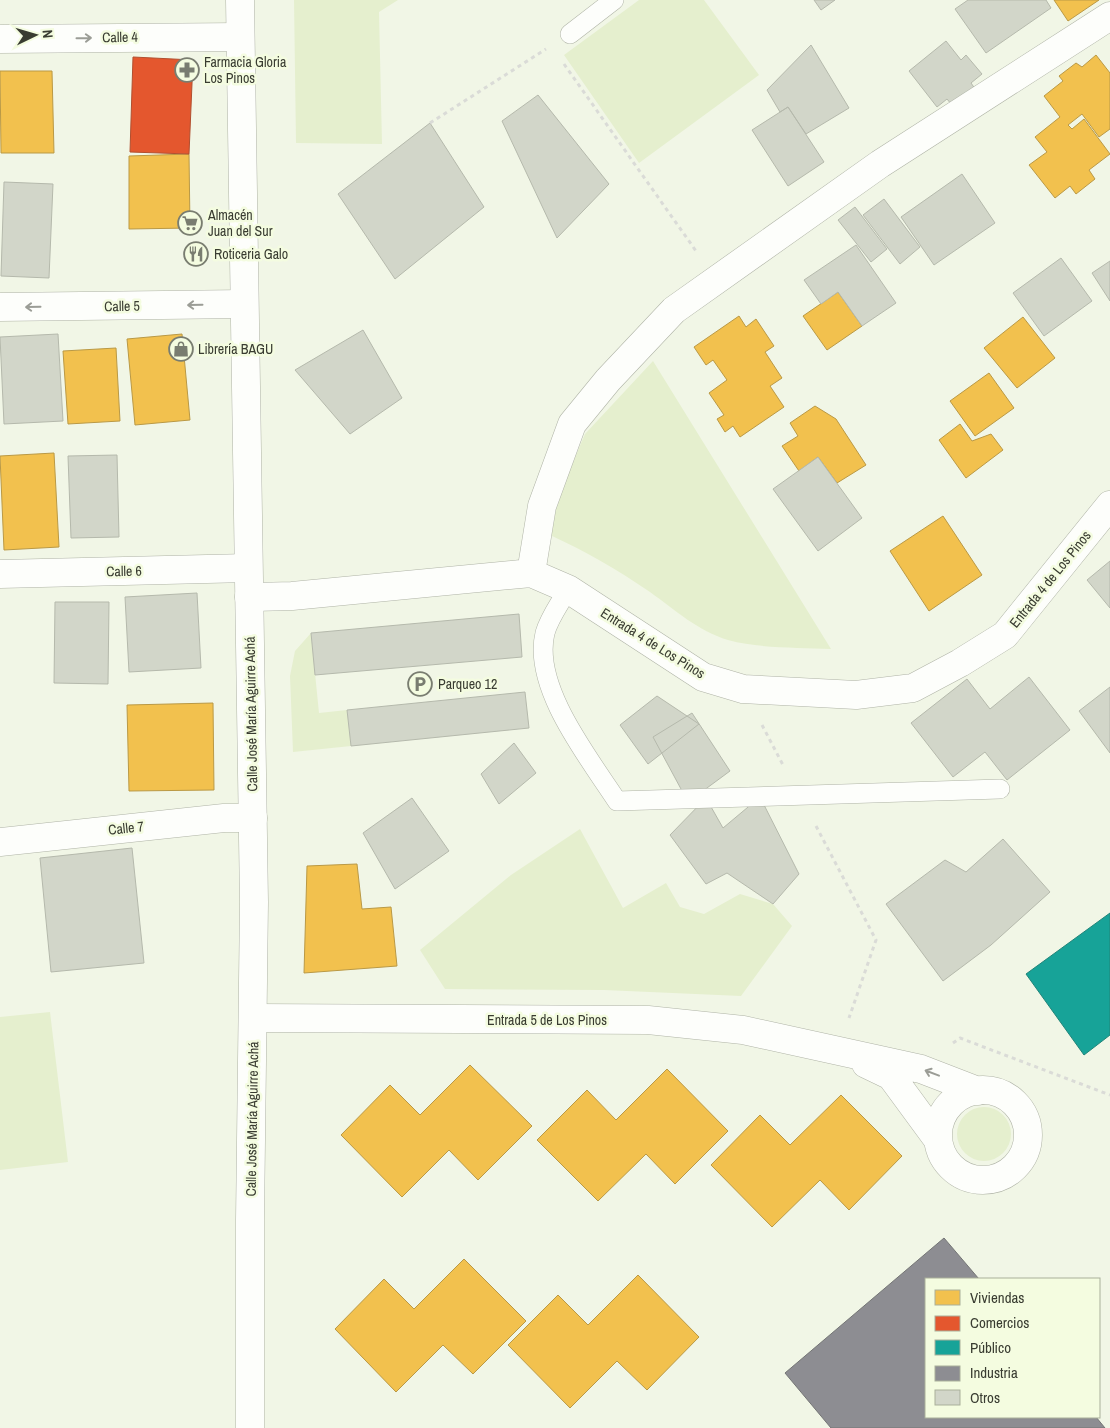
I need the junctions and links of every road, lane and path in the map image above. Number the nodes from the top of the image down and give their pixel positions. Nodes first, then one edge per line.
1 (240, 0) edge
2 (614, 0) edge
3 (1110, 16) edge
4 (570, 34) joint
5 (240, 37) junction
6 (0, 39) edge
7 (551, 46) junction
8 (430, 123) dead end
9 (716, 280) junction
10 (244, 304) junction
11 (0, 307) edge
12 (1110, 505) edge
13 (248, 568) junction
14 (531, 573) junction
15 (0, 574) edge
16 (568, 589) junction
17 (249, 597) junction
18 (743, 689) junction
19 (784, 767) dead end
20 (1000, 790) dead end
21 (253, 818) junction
22 (812, 819) dead end
23 (0, 842) edge
24 (253, 1018) junction
25 (838, 1050) junction
26 (921, 1069) junction
27 (978, 1090) junction
28 (1110, 1095) edge
29 (938, 1140) junction
30 (250, 1428) edge

1 - 5 street, Calle José María Aguirre Achá
2 - 4 lane
3 - 9 street
4 - 7 path
6 -> 5 street, Calle 4
5 - 10 street, Calle José María Aguirre Achá
7 - 8 path
7 - 9 path
9 - 14 street
10 -> 11 street, Calle 5
10 - 13 street, Calle José María Aguirre Achá
12 - 18 street, Entrada 4 de Los Pinos
13 - 15 street, Calle 6
13 - 17 street, Calle José María Aguirre Achá
14 - 16 street, Entrada 4 de Los Pinos
14 - 17 street, Entrada 4 de Los Pinos
16 - 18 street, Entrada 4 de Los Pinos
16 - 20 lane
17 - 21 street, Calle José María Aguirre Achá
18 - 19 path
21 - 23 street, Calle 7
21 - 24 street, Calle José María Aguirre Achá
22 - 25 path
24 - 25 street, Entrada 5 de Los Pinos
24 - 30 street, Calle José María Aguirre Achá
25 - 26 street, Entrada 5 de Los Pinos
25 - 29 street, Entrada 5 de Los Pinos
27 -> 26 street, Entrada 5 de Los Pinos
26 - 28 path
27 - 29 street
27 - 29 street, Entrada 5 de Los Pinos

